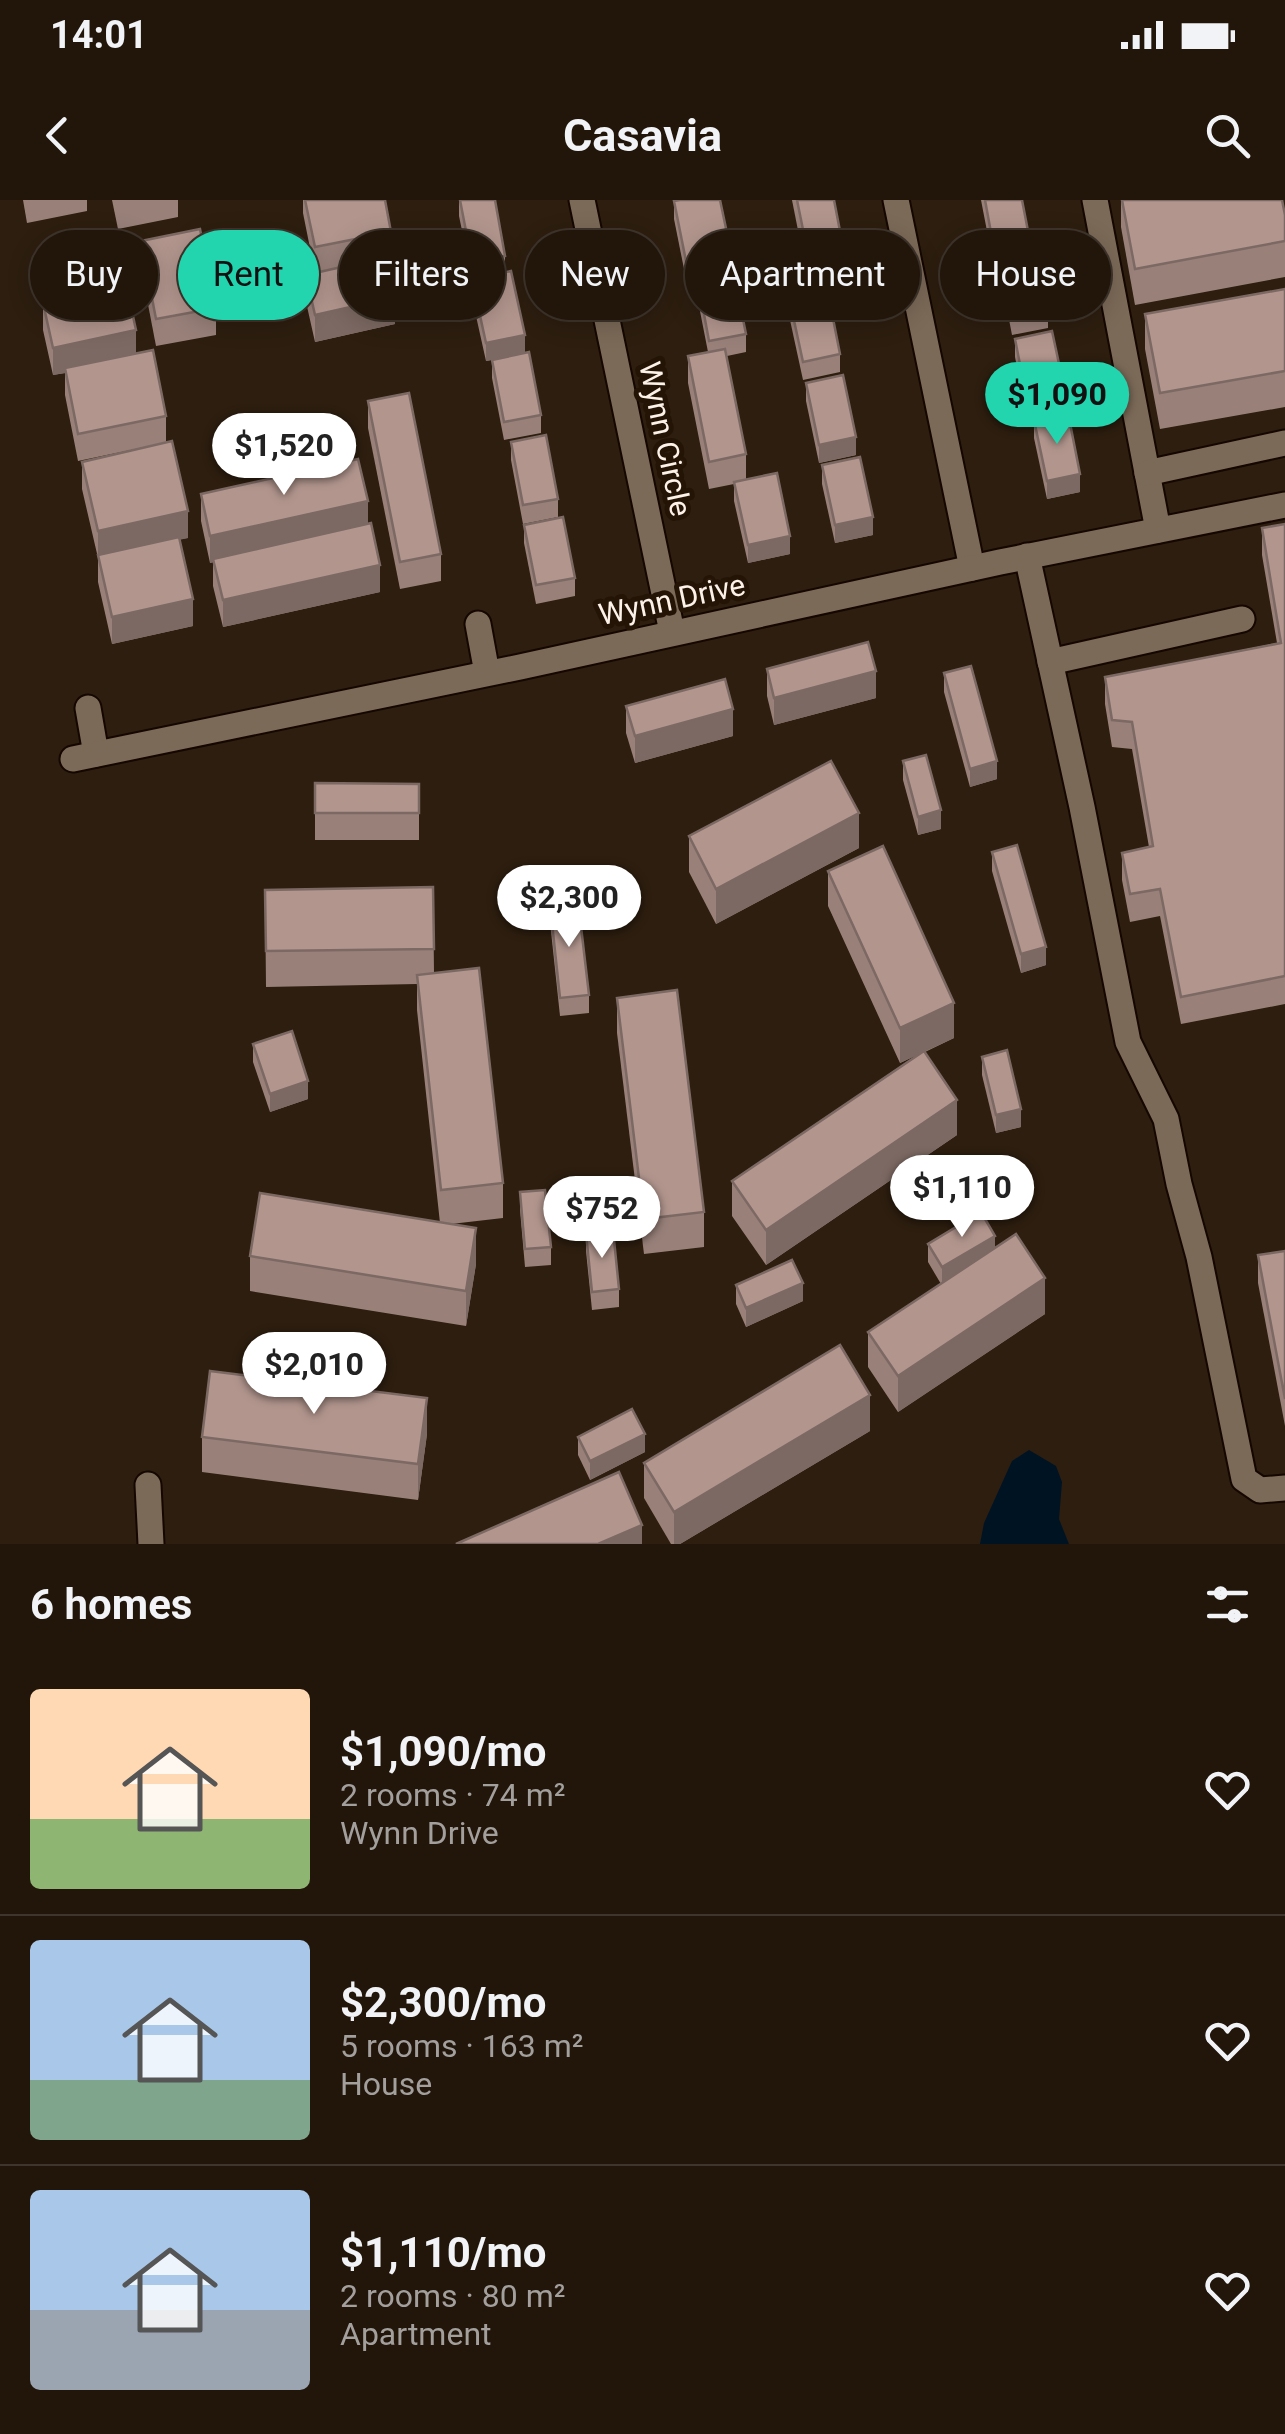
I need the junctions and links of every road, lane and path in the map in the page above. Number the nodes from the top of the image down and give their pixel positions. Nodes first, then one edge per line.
1 (582, 200) edge
2 (896, 200) edge
3 (1095, 200) edge
4 (1285, 443) edge
5 (1147, 472) junction
6 (1285, 505) edge
7 (1158, 530) junction
8 (1027, 556) junction
9 (972, 568) junction
10 (1242, 619) dead end
11 (478, 624) dead end
12 (672, 632) junction
13 (1050, 662) junction
14 (487, 674) junction
15 (88, 708) dead end
16 (148, 1485) dead end
17 (1285, 1488) edge
18 (151, 1544) edge

1 - 12 street, Wynn Circle
2 - 9 street
3 - 5 street
4 - 5 street
5 - 7 street
6 - 7 street, Wynn Drive
7 - 8 street, Wynn Drive
8 - 9 street, Wynn Drive
8 - 13 street
9 - 12 street, Wynn Drive
10 - 13 street
11 - 14 street
12 - 14 street, Wynn Drive
13 - 17 street
14 - 15 street, Wynn Drive
16 - 18 street

